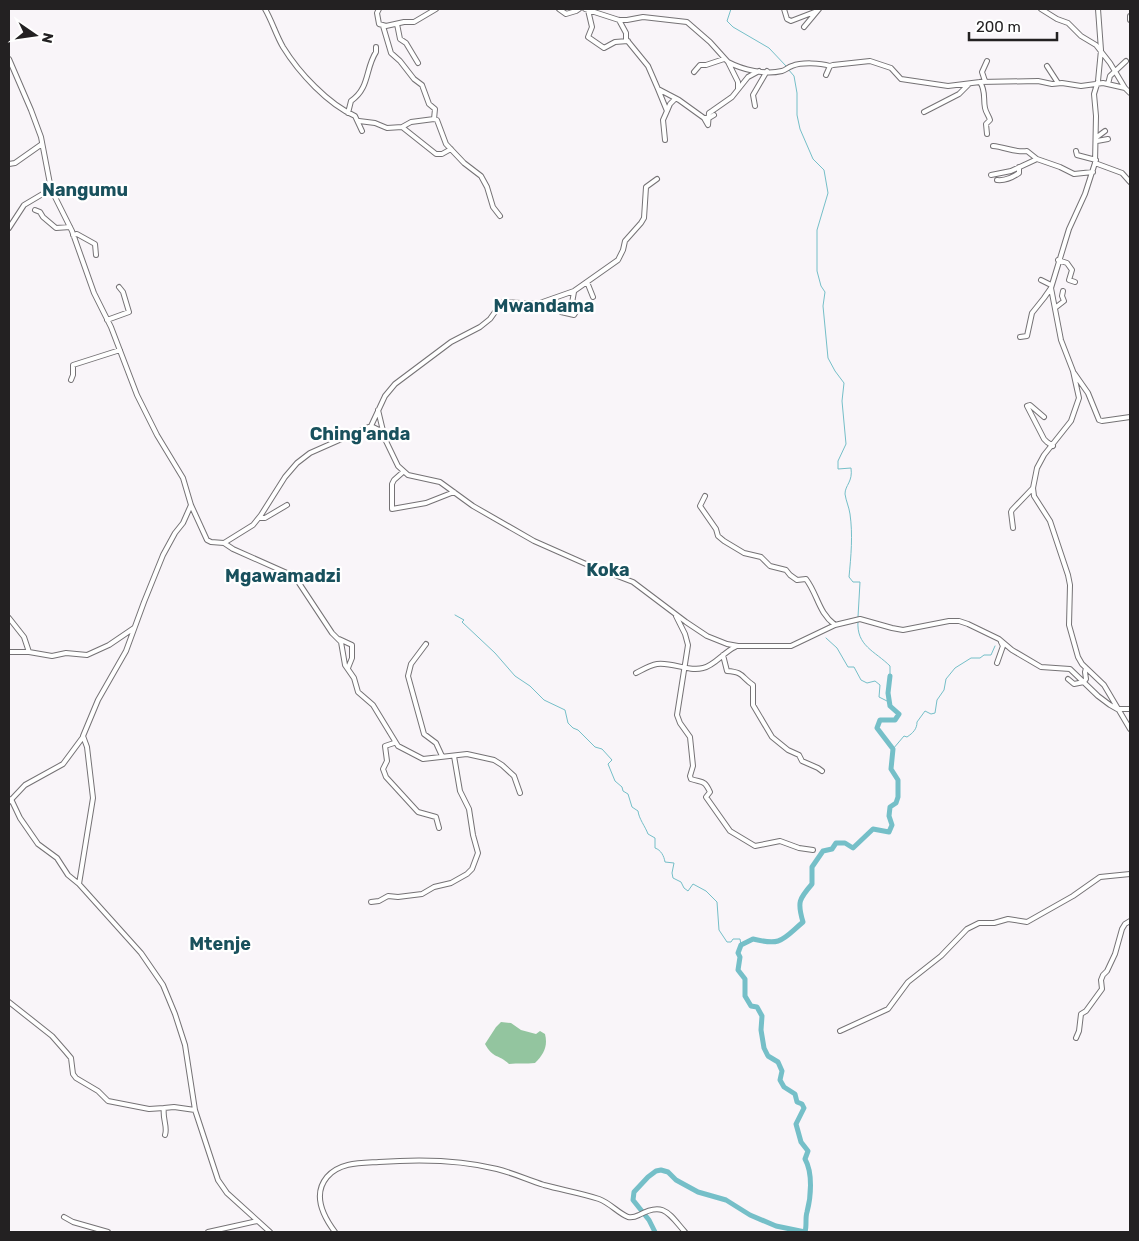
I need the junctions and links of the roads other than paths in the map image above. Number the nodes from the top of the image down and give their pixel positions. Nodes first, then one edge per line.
1 (265, 9) edge
2 (379, 9) edge
3 (436, 9) edge
4 (559, 9) edge
5 (578, 9) edge
6 (587, 9) edge
7 (784, 9) edge
8 (1041, 9) edge
9 (1098, 9) edge
10 (818, 10) edge
11 (1130, 16) edge
12 (619, 20) junction
13 (1130, 20) edge
14 (397, 24) junction
15 (383, 26) junction
16 (804, 27) dead end
17 (628, 42) junction
18 (376, 47) dead end
19 (1101, 50) junction
20 (9, 59) edge
21 (724, 59) junction
22 (1126, 60) dead end
23 (987, 61) dead end
24 (728, 62) junction
25 (418, 63) dead end
26 (830, 66) junction
27 (1048, 66) dead end
28 (759, 71) junction
29 (766, 71) junction
30 (1114, 71) junction
31 (694, 72) dead end
32 (826, 75) dead end
33 (982, 81) junction
34 (971, 83) junction
35 (1058, 83) junction
36 (1097, 84) junction
37 (1108, 84) junction
38 (1125, 88) junction
39 (658, 89) junction
40 (738, 89) junction
41 (1130, 93) edge
42 (675, 99) junction
43 (756, 106) dead end
44 (667, 111) junction
45 (924, 112) dead end
46 (348, 113) junction
47 (714, 115) dead end
48 (706, 118) junction
49 (434, 119) junction
50 (358, 121) junction
51 (402, 127) junction
52 (362, 131) dead end
53 (1105, 131) dead end
54 (987, 134) dead end
55 (1108, 139) dead end
56 (665, 140) dead end
57 (1097, 140) junction
58 (42, 144) junction
59 (993, 146) dead end
60 (452, 149) junction
61 (1076, 151) dead end
62 (1037, 159) junction
63 (1096, 161) junction
64 (9, 164) edge
65 (1019, 167) junction
66 (1092, 172) junction
67 (991, 175) dead end
68 (657, 179) dead end
69 (997, 180) dead end
70 (1130, 182) edge
71 (51, 189) junction
72 (35, 210) dead end
73 (500, 216) dead end
74 (70, 227) junction
75 (9, 228) edge
76 (73, 235) junction
77 (96, 254) dead end
78 (1058, 260) junction
79 (1041, 280) dead end
80 (587, 282) junction
81 (1075, 282) dead end
82 (1051, 286) junction
83 (118, 287) dead end
84 (574, 291) junction
85 (1063, 291) dead end
86 (593, 297) dead end
87 (538, 304) junction
88 (1055, 308) junction
89 (107, 320) junction
90 (1020, 337) dead end
91 (120, 350) junction
92 (1073, 371) junction
93 (71, 380) dead end
94 (378, 410) junction
95 (1044, 417) dead end
96 (1130, 417) edge
97 (371, 426) junction
98 (384, 437) junction
99 (1053, 446) junction
100 (403, 472) junction
101 (1033, 488) junction
102 (454, 492) junction
103 (705, 496) dead end
104 (191, 505) junction
105 (287, 506) dead end
106 (260, 518) junction
107 (1013, 528) dead end
108 (224, 543) junction
109 (675, 614) junction
110 (9, 618) edge
111 (835, 625) junction
112 (136, 626) junction
113 (339, 639) junction
114 (998, 639) junction
115 (426, 644) dead end
116 (738, 646) junction
117 (9, 652) edge
118 (29, 652) junction
119 (723, 654) junction
120 (997, 662) dead end
121 (685, 667) junction
122 (348, 668) junction
123 (1086, 668) junction
124 (636, 673) dead end
125 (1068, 679) dead end
126 (1084, 682) junction
127 (1118, 709) junction
128 (1130, 709) edge
129 (1130, 729) edge
130 (83, 738) junction
131 (394, 743) junction
132 (442, 756) junction
133 (454, 756) junction
134 (822, 771) dead end
135 (520, 793) dead end
136 (10, 801) edge
137 (439, 828) dead end
138 (813, 850) dead end
139 (1130, 874) edge
140 (79, 884) junction
141 (371, 902) dead end
142 (1130, 921) edge
143 (9, 1002) edge
144 (840, 1031) dead end
145 (1076, 1038) dead end
146 (164, 1108) junction
147 (195, 1110) junction
148 (166, 1135) dead end
149 (64, 1217) dead end
150 (257, 1221) junction
151 (108, 1232) edge
152 (210, 1232) edge
153 (270, 1232) edge
154 (335, 1232) edge
155 (685, 1232) edge

1 - 46 street
2 - 15 street
3 - 14 street
4 - 5 street
6 - 12 street
6 - 17 street
7 - 10 street
8 - 19 street
9 - 19 street
10 - 16 street
11 - 13 street
12 - 17 street
12 - 21 street
14 - 15 street
14 - 25 street
15 - 49 street
17 - 39 street
18 - 46 street
19 - 30 street
19 - 36 street
20 - 58 street
21 - 24 street
21 - 31 street
22 - 30 street
23 - 33 street
24 - 28 street
24 - 40 street
26 - 29 street
26 - 32 street
26 - 34 street
27 - 35 street
28 - 29 street
28 - 40 street
29 - 43 street
30 - 37 street
30 - 38 street
33 - 34 street
33 - 35 street
33 - 54 street
34 - 45 street
35 - 36 street
36 - 37 street
36 - 57 street
37 - 38 street
38 - 41 street
39 - 42 street
39 - 44 street
40 - 48 street
42 - 44 street
42 - 48 street
44 - 56 street
46 - 50 street
47 - 48 street
49 - 51 street
49 - 60 street
50 - 51 street
50 - 52 street
51 - 60 street
53 - 57 street
55 - 57 street
57 - 63 street
58 - 64 street
58 - 71 street
59 - 62 street
60 - 73 street
61 - 63 street
62 - 65 street
62 - 66 street
63 - 66 street
63 - 70 street
65 - 67 street
65 - 69 street
66 - 78 street
68 - 80 street
71 - 74 street
71 - 75 street
72 - 74 street
74 - 76 street
76 - 77 street
76 - 89 street
78 - 81 street
78 - 82 street
79 - 82 street
80 - 84 street
80 - 86 street
82 - 88 street
82 - 90 street
83 - 89 street
84 - 87 street
84 - 87 street
85 - 88 street
87 - 94 street
88 - 92 street
89 - 91 street
91 - 93 street
91 - 104 street
92 - 96 street
92 - 99 street
94 - 97 street
94 - 98 street
95 - 99 street
97 - 98 street
97 - 106 street
98 - 100 street
99 - 101 street
100 - 102 street
100 - 102 street
101 - 107 street
101 - 123 street
102 - 109 street
103 - 111 street
104 - 108 street
104 - 112 street
105 - 106 street
106 - 108 street
108 - 113 street
109 - 116 street
109 - 121 street
110 - 118 street
111 - 114 street
111 - 116 street
112 - 118 street
112 - 130 street
113 - 122 street
113 - 122 street
114 - 120 street
114 - 126 street
115 - 132 street
116 - 119 street
117 - 118 street
119 - 121 street
119 - 134 street
121 - 124 street
121 - 138 street
122 - 131 street
123 - 126 street
123 - 127 street
125 - 126 street
126 - 127 street
127 - 128 street
127 - 129 street
130 - 136 street
130 - 140 street
131 - 132 street
131 - 137 street
132 - 133 street
133 - 135 street
133 - 141 street
136 - 140 street
139 - 144 street
140 - 147 street
142 - 145 street
143 - 146 street
146 - 147 street
146 - 148 street
147 - 150 street
149 - 151 street
150 - 152 street
150 - 153 street
154 - 155 street

